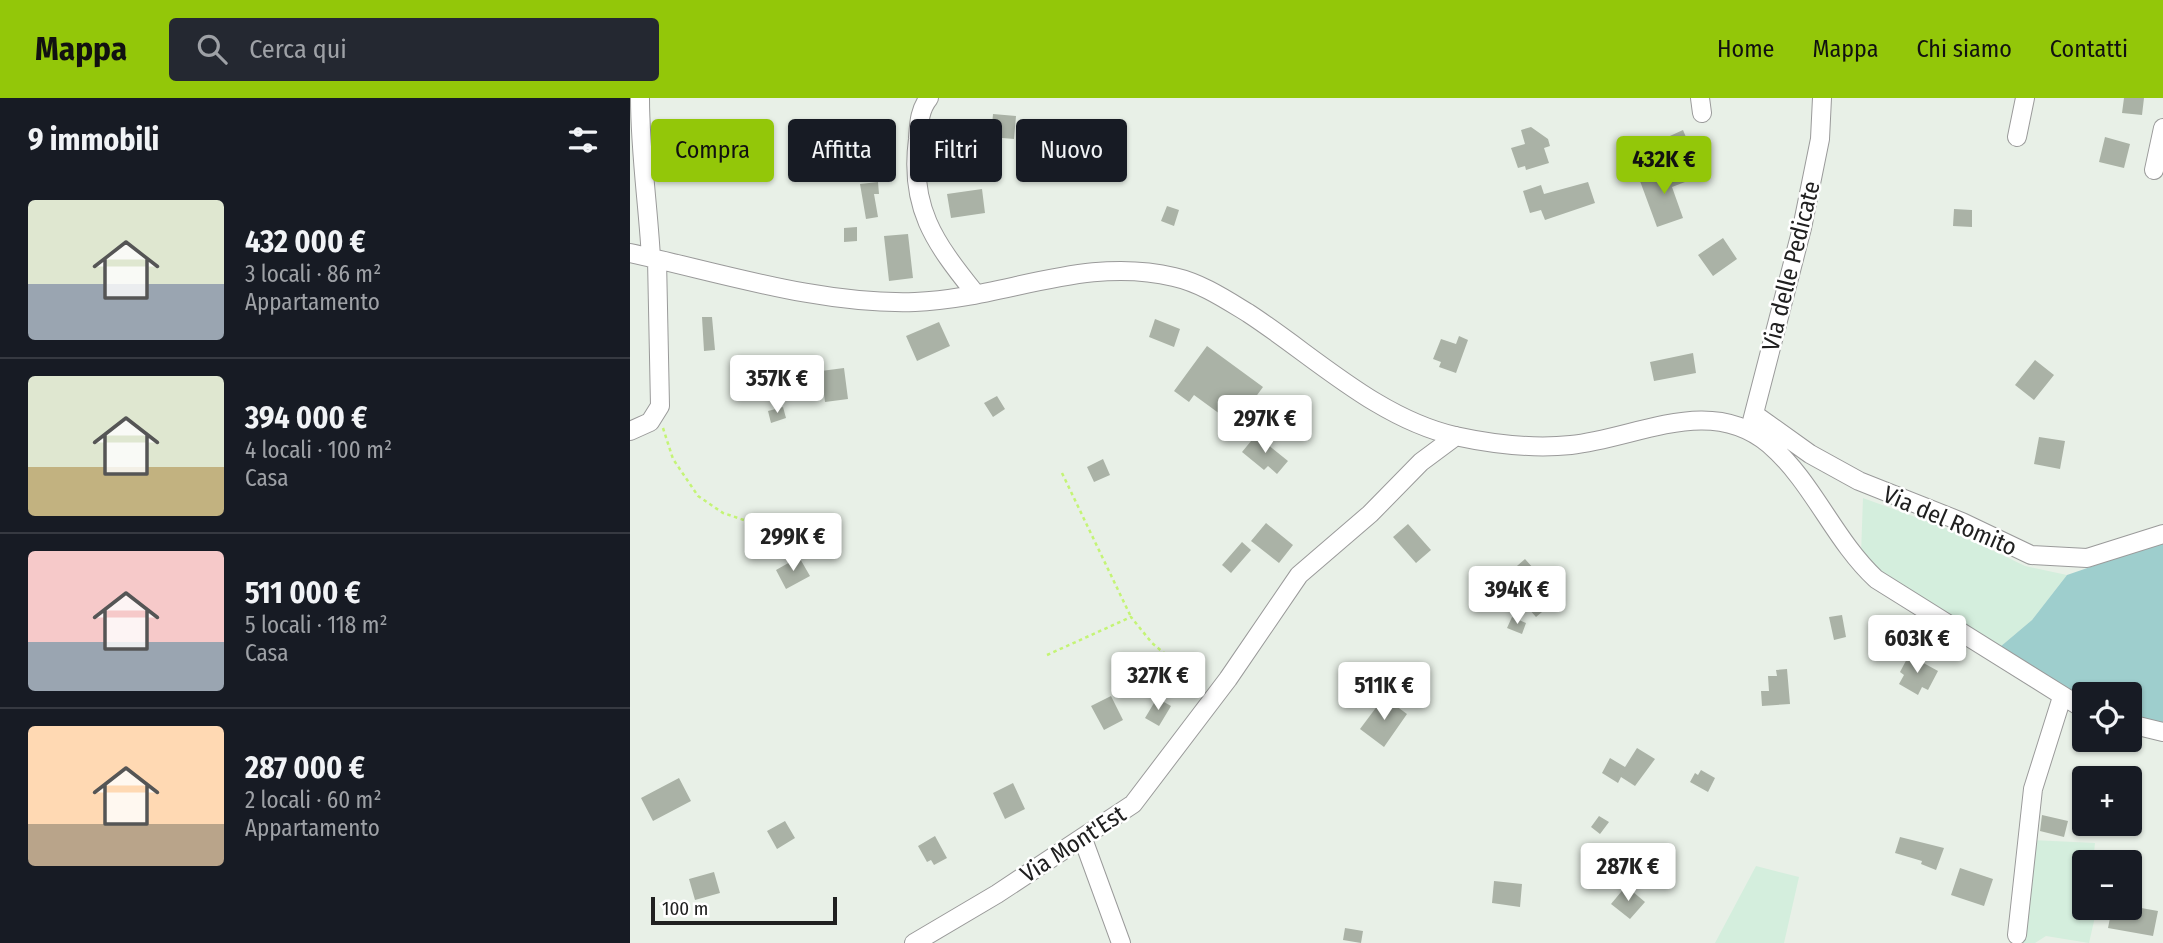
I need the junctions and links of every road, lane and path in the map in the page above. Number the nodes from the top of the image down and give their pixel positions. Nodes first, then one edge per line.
1 (640, 98) edge
2 (1822, 98) edge
3 (2025, 98) edge
4 (924, 102) edge
5 (2163, 128) edge
6 (2017, 137) dead end
7 (2154, 170) dead end
8 (630, 253) edge
9 (654, 258) junction
10 (975, 293) junction
11 (659, 411) junction
12 (1751, 423) junction
13 (630, 431) edge
14 (1456, 436) junction
15 (1062, 473) dead end
16 (2163, 534) edge
17 (792, 549) dead end
18 (1130, 617) junction
19 (1047, 655) dead end
20 (1215, 696) junction
21 (2062, 697) junction
22 (2072, 702) edge
23 (2142, 727) edge
24 (2163, 732) edge
25 (1083, 839) junction
26 (2017, 935) dead end
27 (914, 943) edge
28 (1121, 943) edge

1 - 9 street
2 - 12 street, Via delle Pedicate
3 - 6 street
4 - 10 street
5 - 7 street
8 - 9 street
9 - 10 street
9 - 11 street
10 - 14 street
11 - 13 street
11 - 17 path
12 - 14 street
12 - 16 street, Via del Romito
12 - 21 street
14 - 20 street, Via Mont'Est
15 - 18 path
18 - 19 path
18 - 20 path
20 - 25 street, Via Mont'Est
21 - 22 street
21 - 26 street
23 - 24 street
25 - 27 street, Via Mont'Est
25 - 28 street

